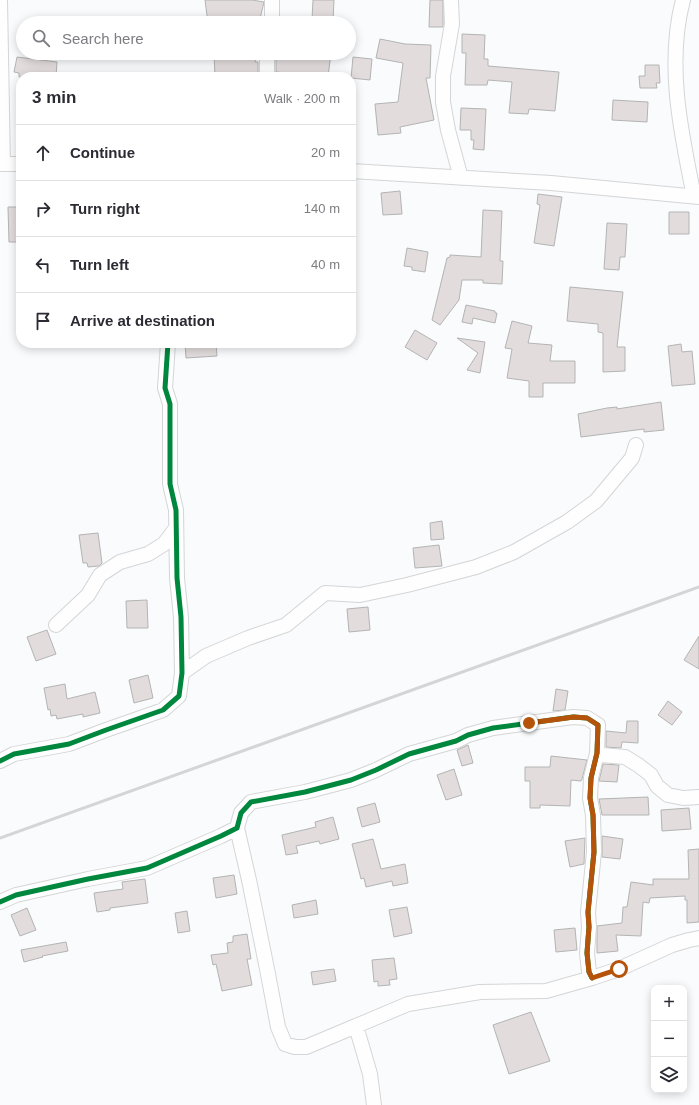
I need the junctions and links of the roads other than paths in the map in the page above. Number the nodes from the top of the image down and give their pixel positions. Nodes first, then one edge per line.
1 (0, 0) edge
2 (272, 0) edge
3 (450, 0) edge
4 (683, 0) edge
5 (272, 16) edge
6 (267, 60) edge
7 (267, 72) edge
8 (1, 164) edge
9 (16, 164) edge
10 (356, 171) edge
11 (461, 178) junction
12 (696, 197) edge
13 (168, 348) edge
14 (636, 445) dead end
15 (176, 528) junction
16 (56, 624) dead end
17 (182, 673) junction
18 (597, 753) junction
19 (0, 761) edge
20 (699, 797) edge
21 (237, 828) junction
22 (0, 902) edge
23 (699, 938) edge
24 (592, 978) junction
25 (356, 1026) junction
26 (374, 1105) edge

1 - 8 street
2 - 5 street
3 - 11 street
4 - 12 street
6 - 7 street
8 - 9 street
10 - 11 street
11 - 12 street
13 - 15 street
14 - 17 street
15 - 16 street
15 - 17 street
17 - 19 street
18 - 20 street
18 - 21 street
18 - 24 street
21 - 22 street
21 - 25 street
23 - 24 street
24 - 25 street
25 - 26 street

